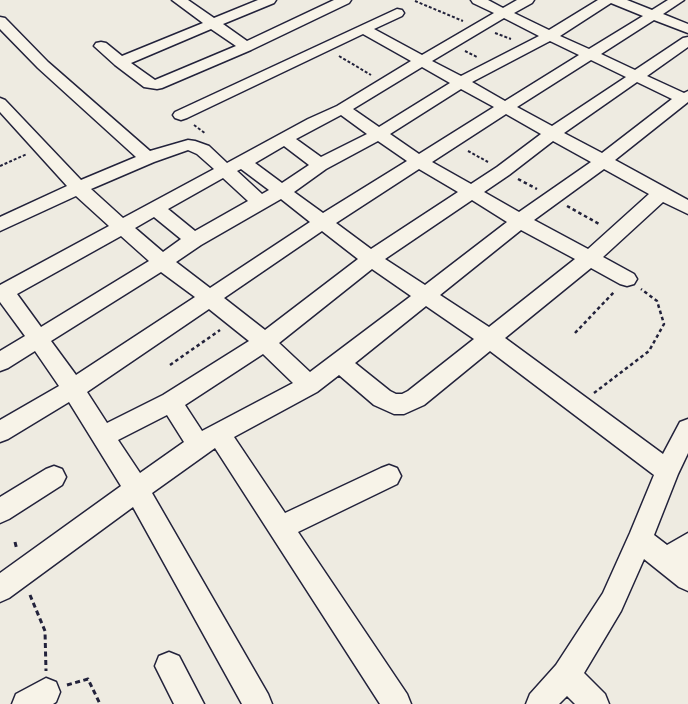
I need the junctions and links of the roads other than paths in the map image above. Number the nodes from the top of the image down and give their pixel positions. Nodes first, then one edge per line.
1 (344, 0) edge
2 (478, 0) edge
3 (526, 0) edge
4 (607, 0) edge
5 (615, 0) edge
6 (677, 0) edge
7 (186, 1) edge
8 (252, 3) edge
9 (271, 11) edge
10 (397, 13) dead end
11 (504, 13) junction
12 (654, 15) junction
13 (0, 21) edge
14 (213, 24) junction
15 (289, 26) junction
16 (364, 29) junction
17 (688, 29) edge
18 (550, 36) junction
19 (688, 41) edge
20 (101, 46) dead end
21 (246, 47) junction
22 (590, 55) junction
23 (422, 61) junction
24 (120, 62) junction
25 (637, 76) junction
26 (461, 82) junction
27 (685, 97) edge
28 (0, 103) edge
29 (506, 106) junction
30 (342, 109) junction
31 (181, 115) dead end
32 (378, 134) junction
33 (553, 134) junction
34 (284, 138) junction
35 (148, 158) junction
36 (603, 161) junction
37 (243, 162) junction
38 (418, 162) junction
39 (320, 165) junction
40 (225, 170) junction
41 (78, 188) junction
42 (283, 191) junction
43 (472, 192) junction
44 (662, 193) junction
45 (260, 202) junction
46 (155, 208) junction
47 (688, 208) edge
48 (2, 221) edge
49 (520, 221) junction
50 (323, 222) junction
51 (122, 227) junction
52 (194, 240) junction
53 (590, 258) junction
54 (371, 259) junction
55 (162, 262) junction
56 (627, 279) road end
57 (2, 293) edge
58 (426, 296) junction
59 (209, 298) junction
60 (39, 338) junction
61 (490, 339) junction
62 (265, 342) junction
63 (0, 362) edge
64 (340, 363) junction
65 (309, 385) junction
66 (73, 389) junction
67 (171, 402) junction
68 (688, 429) edge
69 (0, 432) edge
70 (104, 436) junction
71 (208, 440) junction
72 (667, 471) junction
73 (389, 476) dead end
74 (54, 477) dead end
75 (137, 490) junction
76 (0, 511) edge
77 (280, 528) junction
78 (640, 540) junction
79 (688, 546) edge
80 (666, 560) junction
81 (688, 578) edge
82 (0, 589) edge
83 (169, 666) dead end
84 (566, 674) junction
85 (190, 704) edge
86 (258, 704) edge
87 (398, 704) edge
88 (540, 704) edge
89 (595, 704) edge

1 - 15 street
2 - 11 street
3 - 11 street
4 - 18 street
5 - 12 street
6 - 12 street
7 - 14 street
8 - 9 street
8 - 14 street
9 - 15 street
10 - 16 street
11 - 18 street
11 - 23 street
12 - 17 street
12 - 22 street
13 - 35 street
14 - 21 street
14 - 24 street
15 - 21 street
16 - 23 street
16 - 31 street
18 - 22 street
18 - 26 street
19 - 25 street
20 - 24 street
21 - 24 street
22 - 25 street
22 - 29 street
23 - 26 street
23 - 30 street
25 - 27 street
25 - 33 street
26 - 29 street
26 - 32 street
27 - 36 street
28 - 41 street
29 - 33 street
29 - 38 street
30 - 32 street
30 - 34 street
32 - 38 street
32 - 39 street
33 - 36 street
33 - 43 street
34 - 37 street
34 - 39 street
35 - 40 street
35 - 41 street
36 - 44 street
36 - 49 street
37 - 40 street
37 - 42 street
38 - 43 street
38 - 50 street
39 - 42 street
40 - 45 street
40 - 46 street
41 - 48 street
41 - 51 street
42 - 45 street
42 - 50 street
43 - 49 street
43 - 54 street
44 - 47 street
44 - 53 street
45 - 52 street
46 - 51 street
46 - 52 street
49 - 53 street
49 - 58 street
50 - 54 street
50 - 59 street
51 - 55 street
51 - 57 street
52 - 55 street
53 - 56 street
53 - 61 street
54 - 58 street
54 - 62 street
55 - 59 street
55 - 60 street
57 - 60 street
58 - 61 street
58 - 64 street
59 - 62 street
59 - 66 street
60 - 63 street
60 - 66 street
61 - 64 street
61 - 72 street
62 - 65 street
62 - 67 street
64 - 65 street
65 - 71 street
66 - 69 street
66 - 70 street
67 - 70 street
67 - 71 street
68 - 72 street
70 - 75 street
71 - 75 street
71 - 77 street
72 - 78 street
73 - 77 street
74 - 76 street
75 - 82 street
75 - 86 street
77 - 87 street
78 - 80 street
78 - 84 street
79 - 80 street
80 - 81 street
83 - 85 street
84 - 88 street
84 - 89 street

